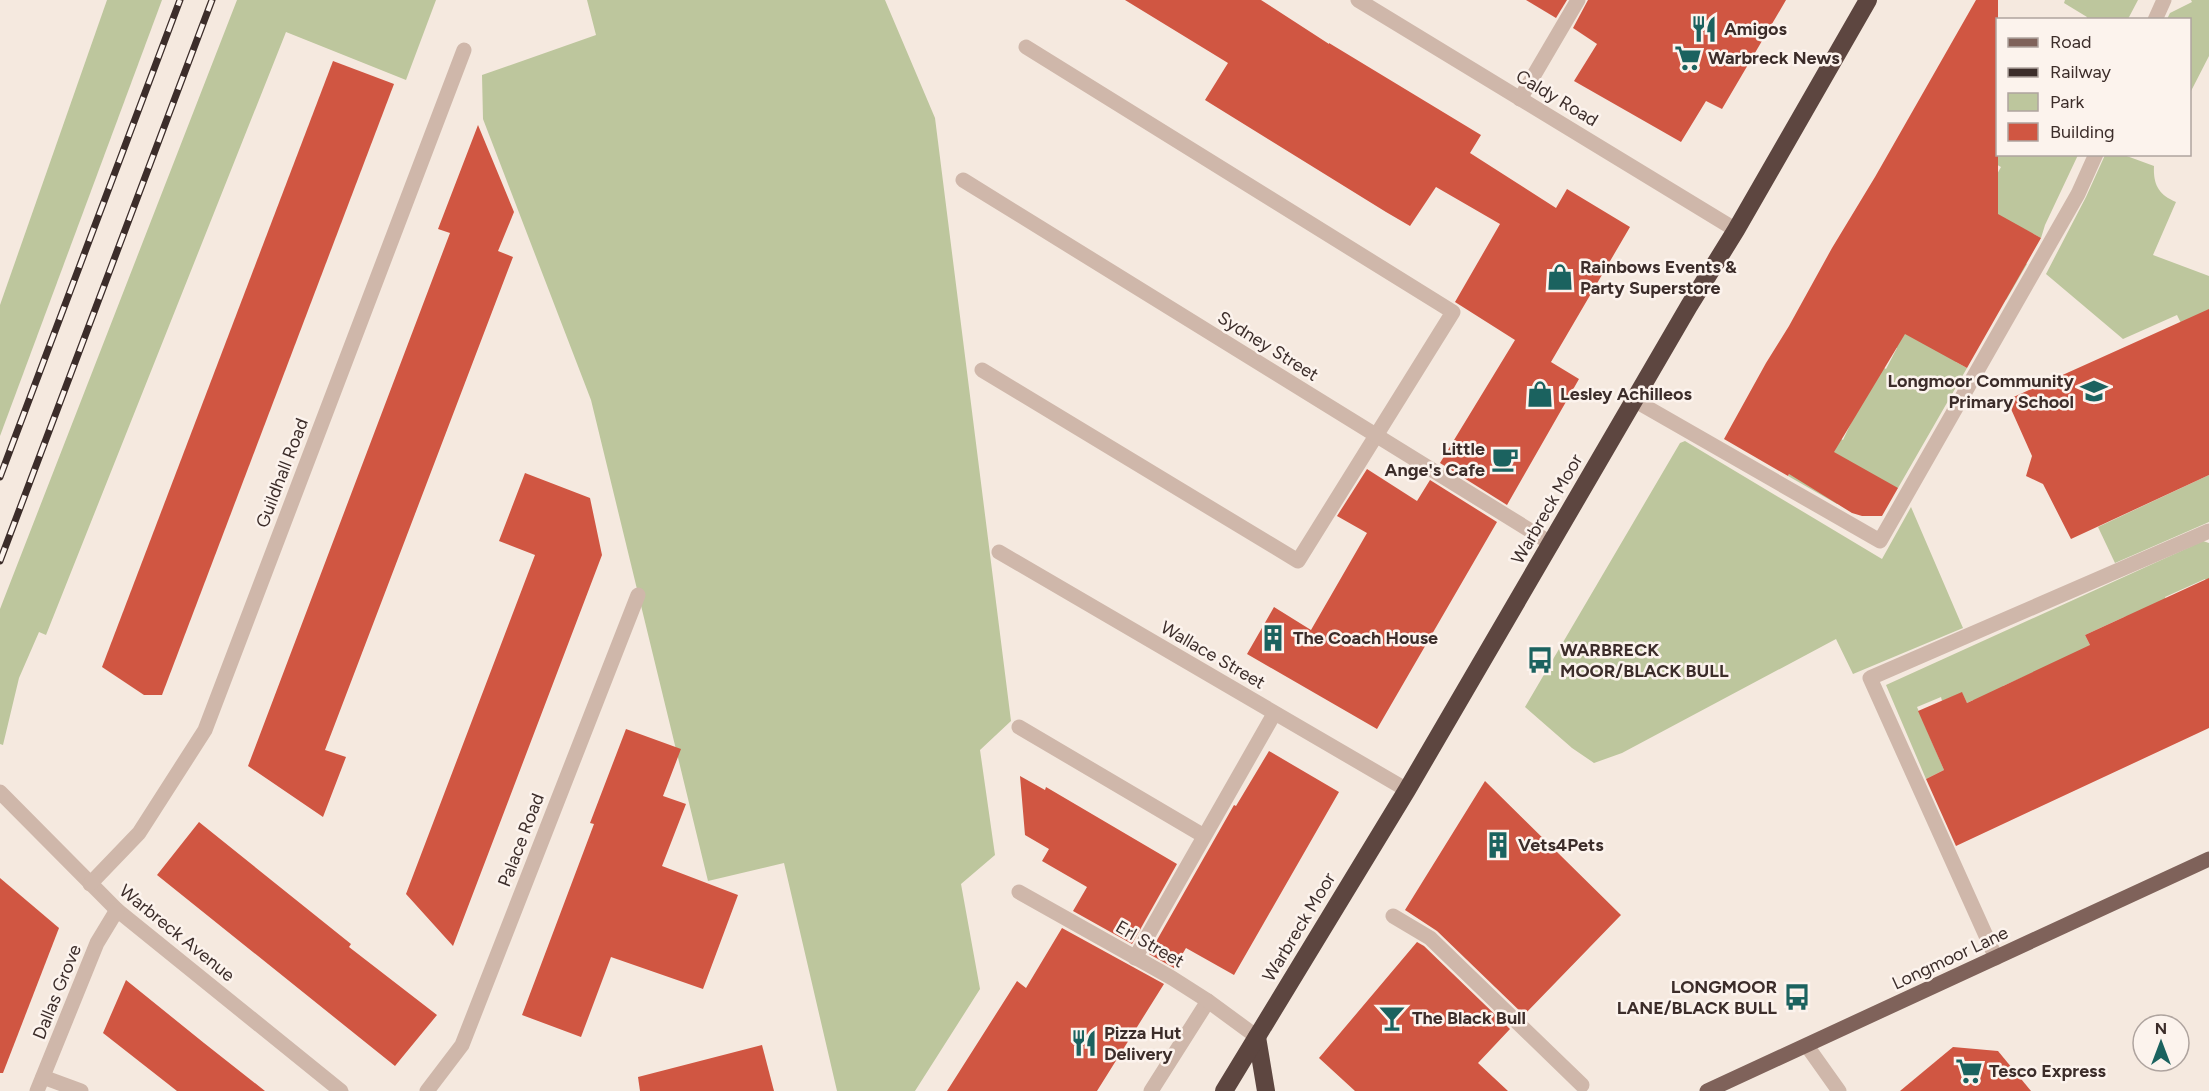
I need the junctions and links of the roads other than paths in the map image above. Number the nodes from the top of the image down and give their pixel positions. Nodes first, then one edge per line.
1 (1358, 0) edge
2 (1578, 0) edge
3 (1868, 0) edge
4 (2164, 0) edge
5 (2156, 18) edge
6 (1026, 47) dead end
7 (464, 50) dead end
8 (1520, 99) junction
9 (2095, 156) edge
10 (963, 180) dead end
11 (1736, 230) junction
12 (982, 370) dead end
13 (1634, 400) junction
14 (1376, 436) junction
15 (2209, 531) edge
16 (1552, 544) junction
17 (999, 552) dead end
18 (638, 595) dead end
19 (1274, 714) junction
20 (1020, 727) dead end
21 (1407, 790) junction
22 (1, 792) edge
23 (1204, 836) junction
24 (2209, 859) edge
25 (90, 884) junction
26 (1020, 892) dead end
27 (117, 910) junction
28 (1393, 916) dead end
29 (1135, 958) junction
30 (1996, 958) junction
31 (1208, 1001) junction
32 (1257, 1037) junction
33 (1807, 1046) junction
34 (40, 1084) edge
35 (1582, 1085) dead end
36 (1269, 1088) edge
37 (81, 1091) edge
38 (341, 1091) edge
39 (426, 1091) edge
40 (1151, 1091) edge
41 (1224, 1091) edge
42 (1707, 1091) edge
43 (1839, 1091) edge

1 - 8 street, Caldy Road
2 - 8 street
3 - 11 highway, Warbreck Moor
4 - 5 street
6 - 14 street
7 - 25 street, Guildhall Road
8 - 11 street, Caldy Road
9 - 13 street
10 - 14 street, Sydney Street
11 - 13 highway, Warbreck Moor
12 - 14 street
13 - 16 highway, Warbreck Moor
14 - 16 street, Sydney Street
15 - 30 street
16 - 21 highway, Warbreck Moor
17 - 19 street, Wallace Street
18 - 39 street, Palace Road
19 - 21 street, Wallace Street
19 - 23 street
20 - 23 street
21 - 32 highway, Warbreck Moor
22 - 25 street, Warbreck Avenue
23 - 29 street
24 - 30 main road, Longmoor Lane
25 - 27 street, Warbreck Avenue
26 - 29 street, Erl Street
27 - 34 street, Dallas Grove
27 - 38 street, Warbreck Avenue
28 - 35 street
29 - 31 street, Erl Street
30 - 33 main road, Longmoor Lane
31 - 32 street, Erl Street
31 - 40 street
32 - 36 highway
32 - 41 highway, Warbreck Moor
33 - 42 main road, Longmoor Lane
33 - 43 street
34 - 37 street

